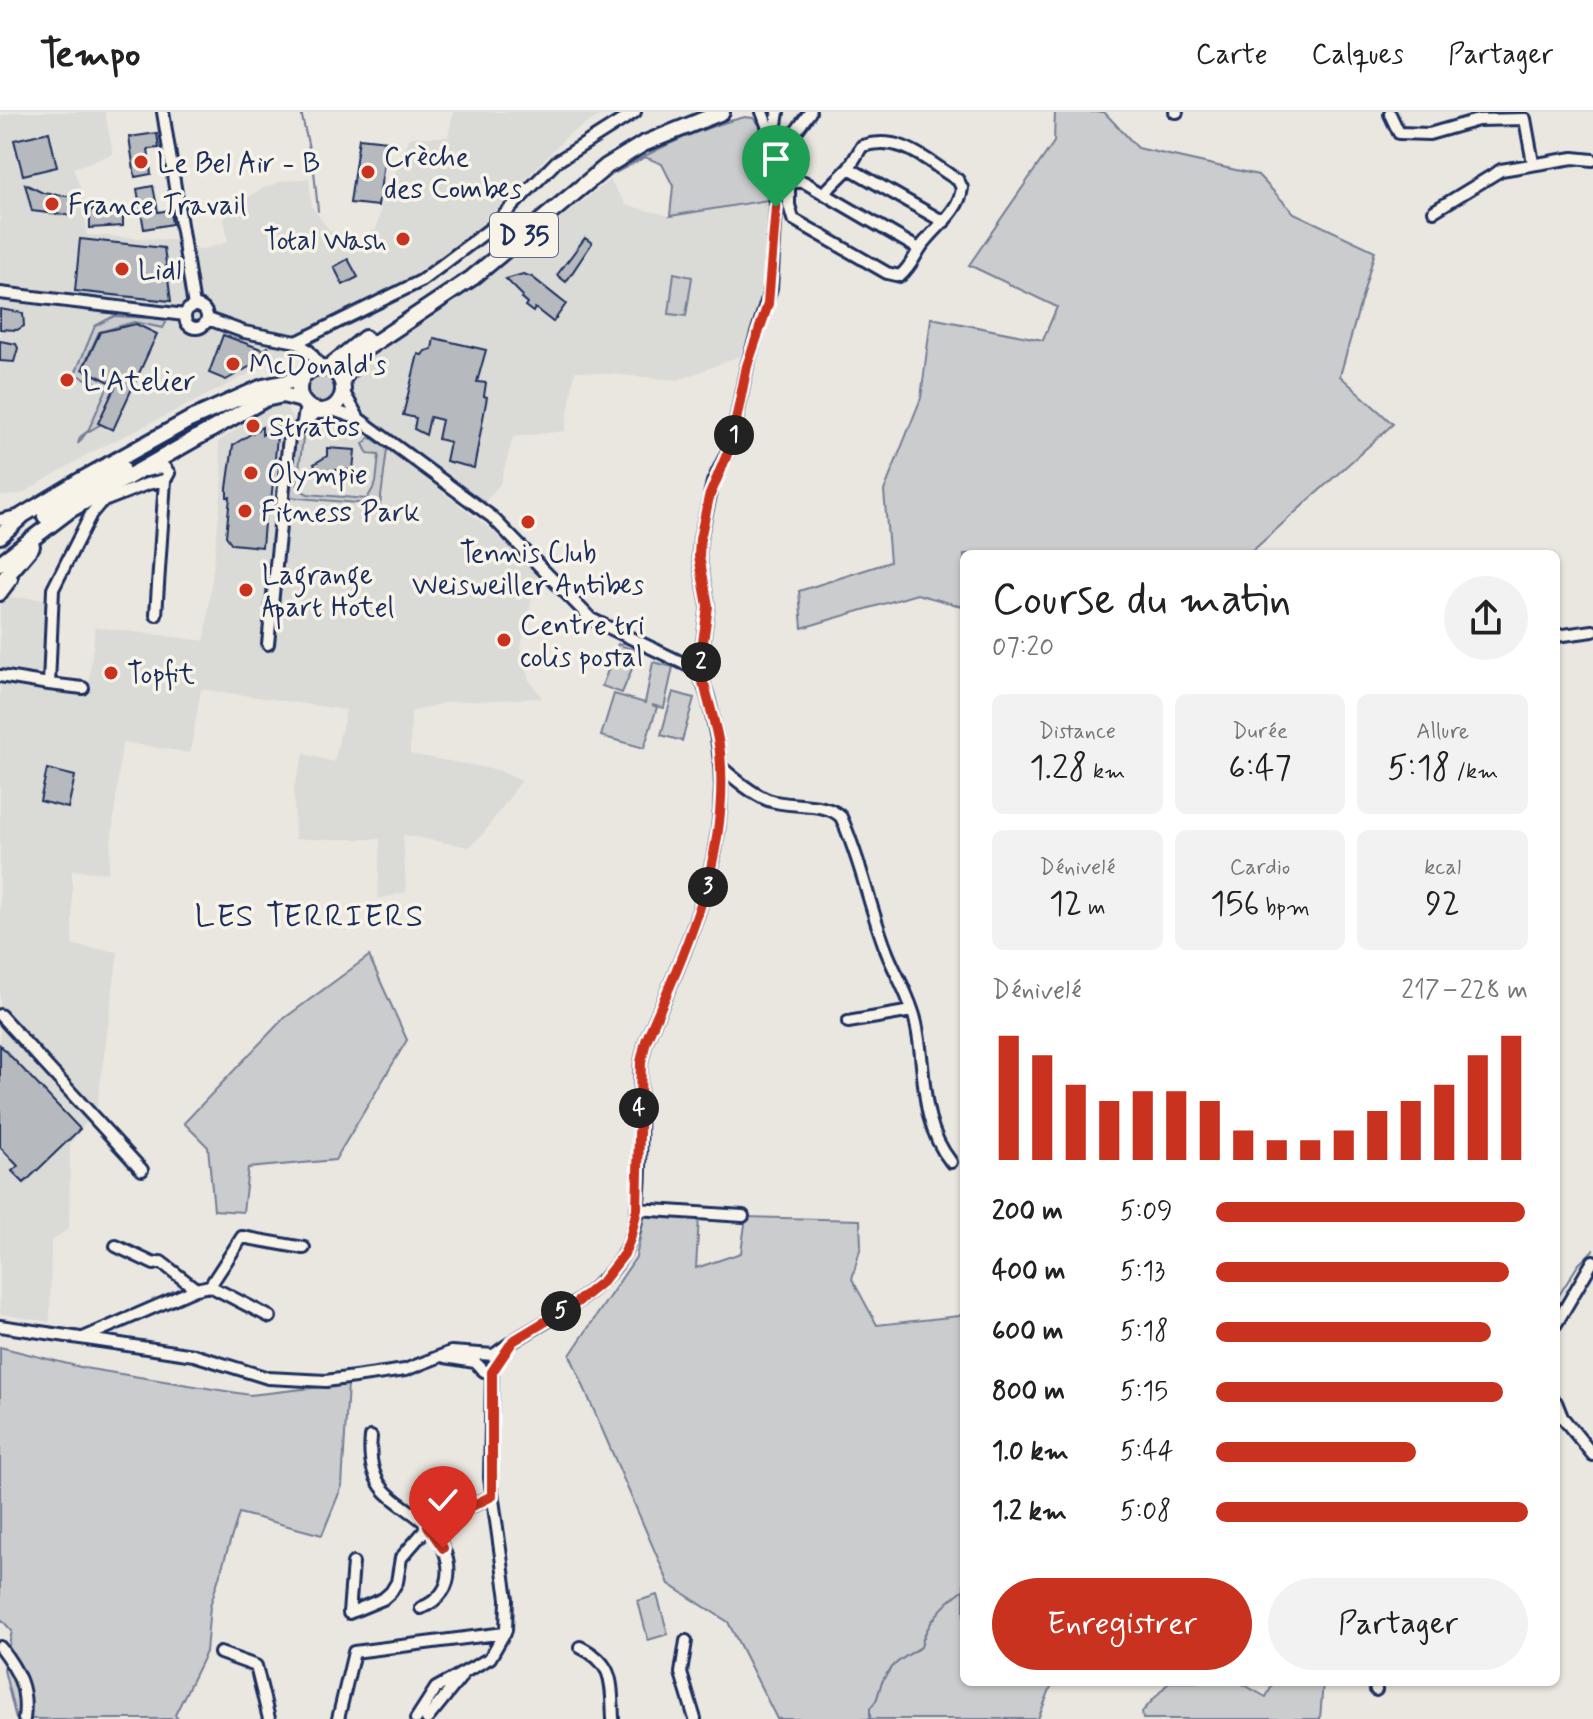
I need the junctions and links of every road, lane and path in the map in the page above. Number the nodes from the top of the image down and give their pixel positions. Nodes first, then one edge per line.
1 (163, 112) edge
2 (635, 112) edge
3 (693, 112) edge
4 (722, 112) edge
5 (762, 112) edge
6 (778, 112) edge
7 (810, 112) edge
8 (1390, 114) edge
9 (773, 147) junction
10 (1593, 160) edge
11 (1533, 163) junction
12 (849, 168) junction
13 (775, 179) junction
14 (789, 183) junction
15 (824, 193) junction
16 (1434, 211) dead end
17 (944, 222) junction
18 (919, 249) junction
19 (0, 293) edge
20 (194, 306) junction
21 (185, 315) junction
22 (208, 319) junction
23 (297, 342) junction
24 (314, 368) junction
25 (342, 386) junction
26 (244, 398) junction
27 (314, 406) junction
28 (359, 419) junction
29 (135, 473) junction
30 (167, 476) junction
31 (70, 510) junction
32 (23, 515) junction
33 (0, 520) edge
34 (0, 536) edge
35 (0, 558) edge
36 (2, 589) edge
37 (156, 615) dead end
38 (1593, 631) edge
39 (1560, 635) edge
40 (268, 644) dead end
41 (696, 666) junction
42 (0, 676) edge
43 (49, 684) junction
44 (83, 688) dead end
45 (721, 767) junction
46 (912, 1011) junction
47 (0, 1015) edge
48 (848, 1022) dead end
49 (951, 1162) dead end
50 (142, 1170) dead end
51 (637, 1209) junction
52 (743, 1216) dead end
53 (116, 1246) dead end
54 (304, 1248) dead end
55 (1593, 1261) edge
56 (210, 1286) junction
57 (196, 1289) junction
58 (270, 1317) dead end
59 (1560, 1317) edge
60 (0, 1326) edge
61 (83, 1338) junction
62 (489, 1359) junction
63 (1560, 1412) edge
64 (371, 1437) dead end
65 (1593, 1455) edge
66 (492, 1496) junction
67 (428, 1526) junction
68 (353, 1563) dead end
69 (421, 1608) dead end
70 (505, 1633) junction
71 (473, 1638) junction
72 (686, 1641) dead end
73 (0, 1647) edge
74 (580, 1647) dead end
75 (220, 1653) dead end
76 (490, 1658) junction
77 (425, 1716) edge
78 (24, 1719) edge
79 (269, 1719) edge
80 (338, 1719) edge
81 (613, 1719) edge
82 (695, 1719) edge

1 - 20 street
2 - 23 street
3 - 24 main road, D 35
4 - 25 main road, D 35
5 - 9 street
6 - 9 street
7 - 9 street
8 - 11 street
9 - 13 street
10 - 11 street
11 - 16 street
12 - 15 street
12 - 17 street
12 - 17 street
13 - 14 street
13 - 41 street
14 - 15 street
14 - 18 street
15 - 18 street
17 - 18 street
19 - 21 street
20 - 21 street
20 - 22 street
21 - 22 street
22 - 23 street
23 - 24 street
24 - 25 main road
24 - 26 main road, D 35
24 - 27 main road
25 - 27 main road
25 - 28 street
26 - 32 main road, D 35
26 - 35 main road, D 35
27 - 28 street
27 - 29 main road, D 35
27 - 40 street
28 - 41 street
29 - 30 street
29 - 31 main road, D 35
30 - 37 street
30 - 43 street
31 - 35 main road, D 35
31 - 36 main road
32 - 33 street
32 - 34 main road, D 35
38 - 39 street
41 - 45 street
42 - 43 street
43 - 44 street
45 - 46 street
45 - 51 street
46 - 48 street
46 - 49 street
47 - 50 street
51 - 52 street
51 - 62 street
53 - 57 street
54 - 56 street
55 - 59 street
56 - 57 street
56 - 58 street
57 - 61 street
60 - 61 street
61 - 62 street
62 - 66 street
63 - 65 street
64 - 67 street
66 - 67 street
66 - 70 street
67 - 68 street
67 - 69 street
70 - 71 street
70 - 76 street
71 - 76 street
71 - 80 street
72 - 82 street
73 - 78 street
74 - 81 street
75 - 79 street
76 - 77 street

